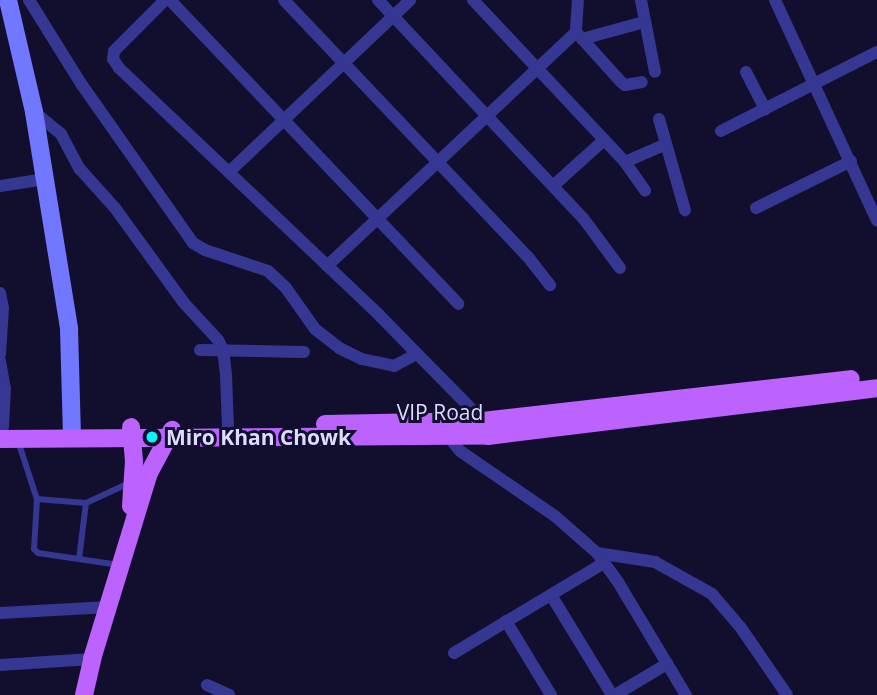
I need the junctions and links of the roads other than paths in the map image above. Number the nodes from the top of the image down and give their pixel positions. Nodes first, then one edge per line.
1 (8, 0) edge
2 (29, 0) edge
3 (168, 0) edge
4 (285, 0) edge
5 (378, 0) edge
6 (410, 0) edge
7 (473, 0) edge
8 (578, 0) edge
9 (641, 0) edge
10 (775, 0) edge
11 (393, 16) junction
12 (644, 22) junction
13 (8, 32) edge
14 (579, 35) junction
15 (877, 52) edge
16 (344, 62) junction
17 (536, 67) junction
18 (655, 72) dead end
19 (746, 72) dead end
20 (642, 82) dead end
21 (814, 83) junction
22 (765, 108) junction
23 (34, 112) junction
24 (486, 114) junction
25 (659, 119) dead end
26 (284, 120) junction
27 (721, 131) dead end
28 (604, 139) junction
29 (666, 144) junction
30 (437, 161) junction
31 (851, 161) junction
32 (625, 162) junction
33 (229, 172) junction
34 (45, 179) junction
35 (0, 186) edge
36 (553, 186) junction
37 (645, 191) dead end
38 (757, 208) dead end
39 (685, 210) dead end
40 (376, 217) junction
41 (877, 221) edge
42 (327, 266) junction
43 (620, 268) dead end
44 (550, 285) dead end
45 (0, 293) edge
46 (458, 304) dead end
47 (1, 308) edge
48 (200, 350) dead end
49 (223, 350) junction
50 (304, 352) dead end
51 (0, 354) edge
52 (415, 355) junction
53 (0, 361) edge
54 (877, 376) edge
55 (877, 388) edge
56 (483, 421) junction
57 (228, 426) junction
58 (444, 428) junction
59 (72, 432) junction
60 (170, 432) junction
61 (5, 433) edge
62 (132, 433) junction
63 (133, 481) junction
64 (37, 499) junction
65 (86, 503) junction
66 (600, 558) junction
67 (79, 559) junction
68 (124, 560) junction
69 (551, 595) junction
70 (109, 607) junction
71 (0, 613) edge
72 (506, 621) junction
73 (454, 653) dead end
74 (92, 659) junction
75 (667, 664) junction
76 (0, 665) edge
77 (207, 685) dead end
78 (85, 695) edge
79 (229, 695) edge
80 (551, 695) edge
81 (613, 695) edge
82 (685, 695) edge
83 (787, 695) edge

1 - 13 main road
2 - 52 street
3 - 26 street
3 - 33 street
4 - 16 street
5 - 11 street
6 - 11 street
7 - 17 street
8 - 14 street
9 - 12 street
10 - 21 street
11 - 16 street
11 - 24 street
12 - 14 street
12 - 18 street
13 - 23 main road
14 - 17 street
14 - 20 street
15 - 21 street
16 - 26 street
16 - 30 street
17 - 24 street
17 - 28 street
19 - 22 street
21 - 22 street
21 - 31 street
22 - 27 street
23 - 34 main road
23 - 49 street
24 - 30 street
24 - 36 street
25 - 29 street
26 - 33 street
26 - 40 street
28 - 32 street
28 - 36 street
29 - 32 street
29 - 39 street
30 - 40 street
30 - 44 street
31 - 38 street
31 - 41 street
32 - 37 street
33 - 42 street
34 - 35 street
34 - 59 main road
36 - 43 street
40 - 42 street
40 - 46 street
42 - 52 street
45 - 47 street
47 - 51 street
48 - 49 street
49 - 50 street
49 - 57 street
52 - 56 street
53 - 61 street
54 - 56 main road, VIP Road
55 - 58 main road, VIP Road
56 - 58 main road, VIP Road
57 - 58 main road, VIP Road
57 - 60 main road, VIP Road
58 - 60 main road, VIP Road
58 - 66 street
59 - 61 main road, VIP Road
59 - 62 main road, VIP Road
60 - 62 main road, VIP Road
60 - 68 main road
61 - 64 lane
62 - 63 main road
63 - 65 lane
63 - 68 main road
64 - 65 lane
64 - 67 lane
65 - 67 lane
66 - 69 street
66 - 75 street
66 - 83 street
67 - 68 lane
68 - 70 main road
69 - 72 street
69 - 81 street
70 - 71 street
70 - 74 main road
72 - 73 street
72 - 80 street
74 - 76 street
74 - 78 main road
75 - 81 street
75 - 82 street
77 - 79 street

